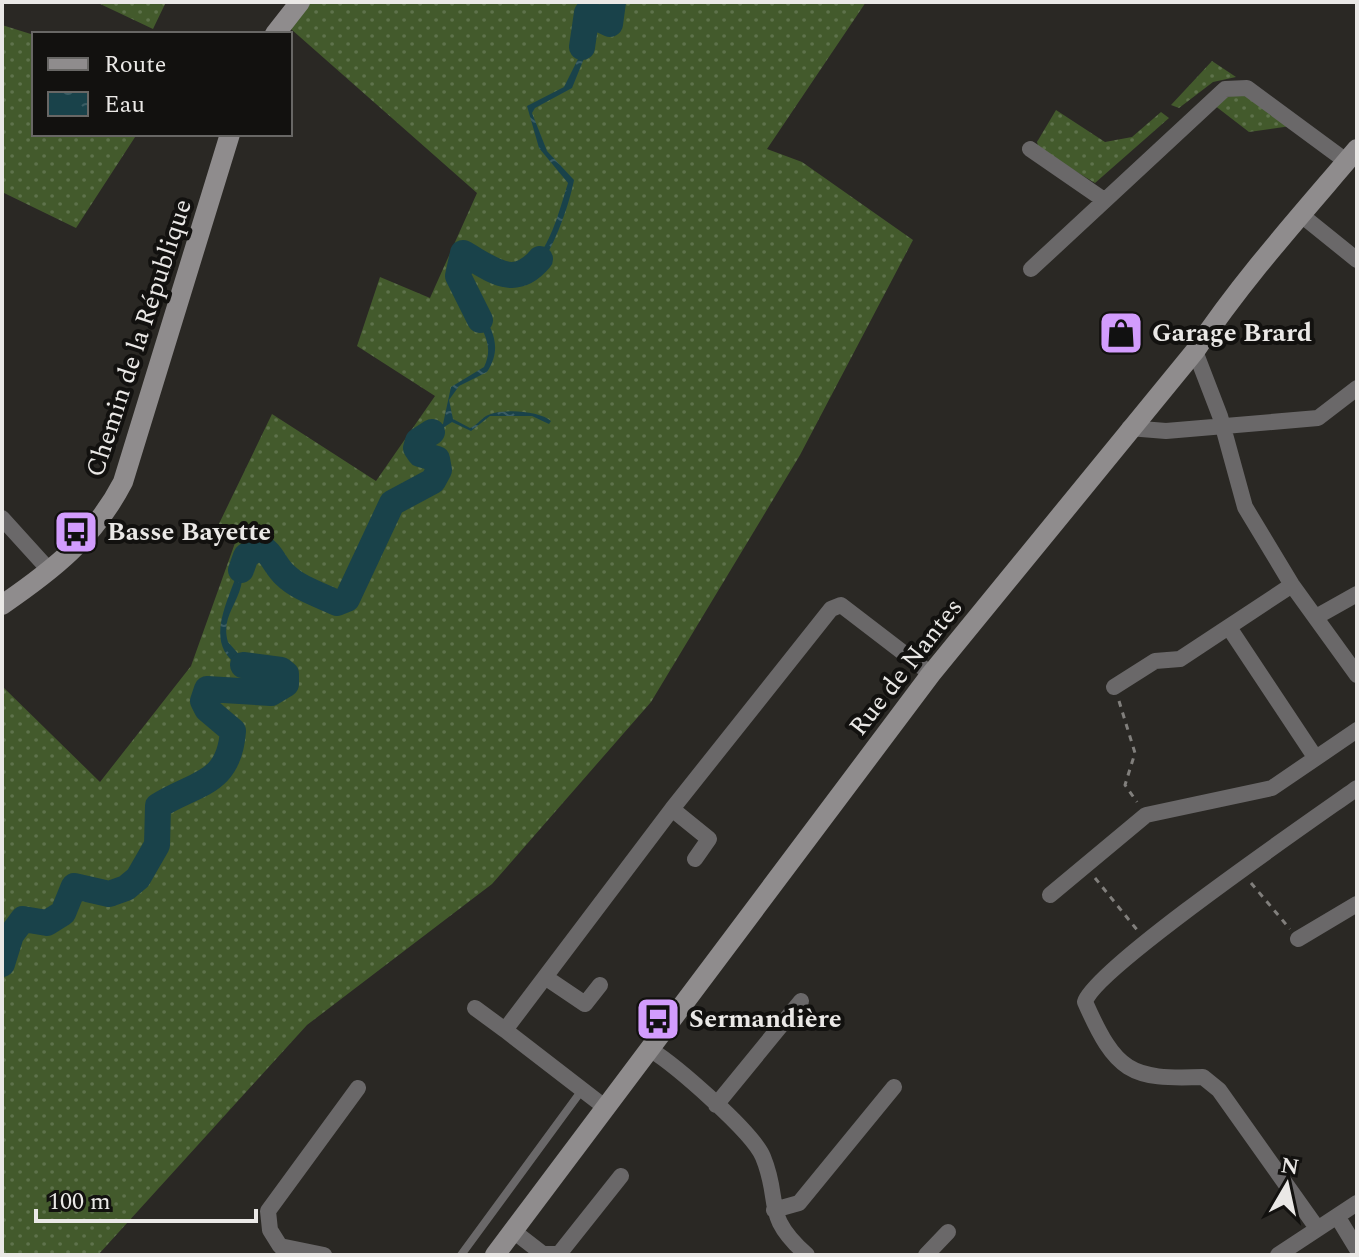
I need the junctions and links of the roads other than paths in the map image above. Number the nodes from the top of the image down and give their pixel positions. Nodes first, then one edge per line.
1 (300, 2) edge
2 (277, 32) edge
3 (229, 136) edge
4 (1030, 149) dead end
5 (1352, 155) edge
6 (1104, 200) junction
7 (1300, 214) junction
8 (1357, 260) edge
9 (1031, 269) dead end
10 (1195, 351) junction
11 (1357, 388) edge
12 (1223, 427) junction
13 (1129, 428) junction
14 (2, 518) edge
15 (50, 571) junction
16 (1292, 585) junction
17 (1357, 594) edge
18 (2, 605) edge
19 (1316, 617) junction
20 (1230, 629) junction
21 (931, 674) junction
22 (1357, 675) edge
23 (1114, 687) road end
24 (1357, 730) edge
25 (1315, 757) junction
26 (1357, 788) edge
27 (672, 809) junction
28 (695, 859) dead end
29 (1050, 895) dead end
30 (1357, 904) edge
31 (1298, 939) road end
32 (545, 977) junction
33 (600, 985) dead end
34 (801, 1001) dead end
35 (475, 1008) dead end
36 (505, 1030) junction
37 (651, 1050) junction
38 (894, 1087) dead end
39 (358, 1088) dead end
40 (582, 1090) junction
41 (716, 1105) junction
42 (606, 1108) junction
43 (621, 1176) dead end
44 (1357, 1203) edge
45 (774, 1210) junction
46 (1337, 1216) junction
47 (1317, 1228) junction
48 (512, 1230) junction
49 (948, 1232) dead end
50 (1357, 1249) edge
51 (324, 1255) edge
52 (461, 1255) edge
53 (495, 1255) edge
54 (807, 1255) edge
55 (926, 1255) edge
56 (1278, 1255) edge

1 - 2 main road
3 - 15 main road, Chemin de la République
4 - 6 street
5 - 6 street
5 - 7 main road, Rue de Nantes
6 - 9 street
7 - 8 street
7 - 10 main road, Rue de Nantes
10 - 12 street
10 - 13 main road, Rue de Nantes
11 - 12 street
12 - 13 street
12 - 16 street
13 - 21 main road, Rue de Nantes
14 - 15 street
15 - 18 main road, Chemin de la République
16 - 19 street
16 - 20 street
17 - 19 street
19 - 22 street
20 - 23 street
20 - 25 street
21 - 27 street
21 - 37 main road, Rue de Nantes
24 - 25 street
25 - 29 street
26 - 47 street
27 - 28 street
27 - 32 street
30 - 31 street
32 - 33 street
32 - 36 street
34 - 41 street
35 - 36 street
36 - 40 street
37 - 41 street
37 - 42 main road, Rue de Nantes
38 - 45 street
39 - 51 street
40 - 42 street
40 - 52 lane
41 - 45 street
42 - 48 main road, Rue de Nantes
43 - 48 street
44 - 46 street
45 - 54 street
46 - 47 street
46 - 50 street
47 - 56 street
48 - 53 main road, Rue de Nantes
49 - 55 street

